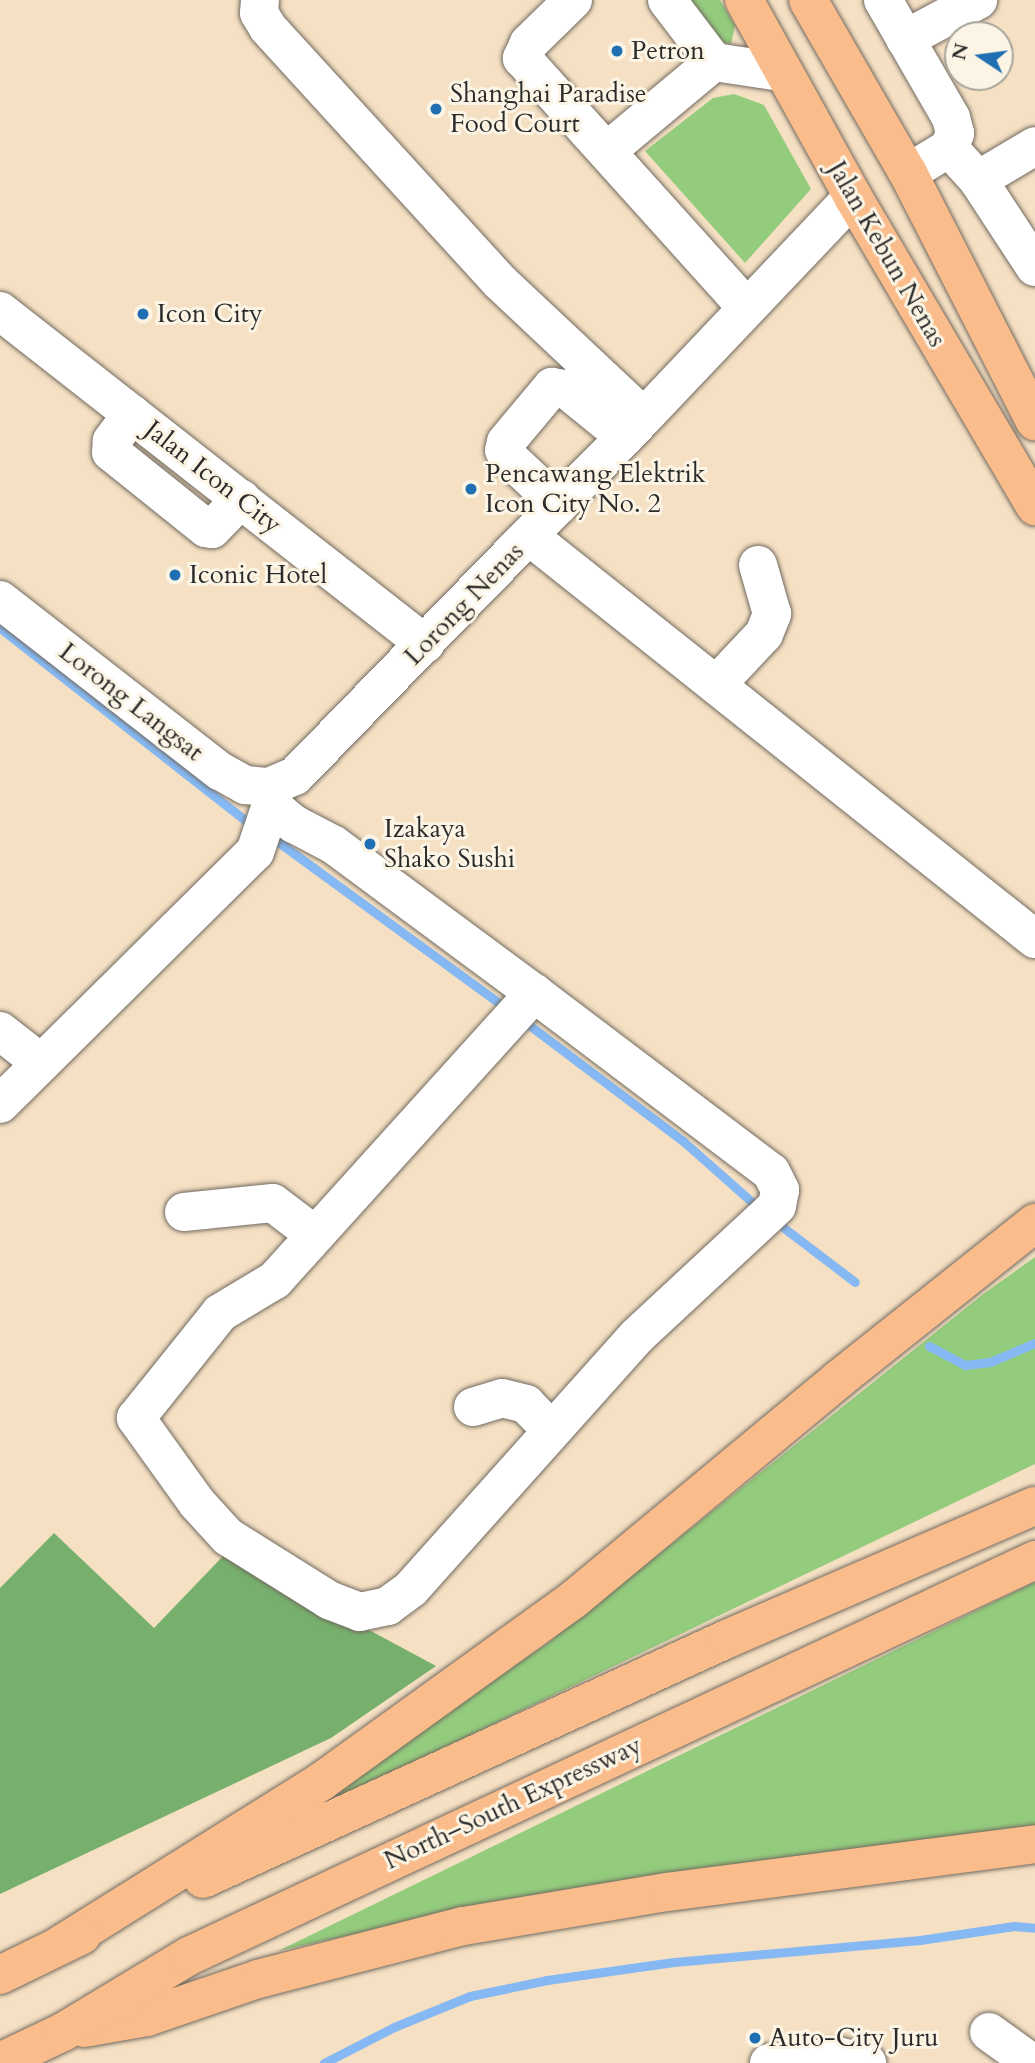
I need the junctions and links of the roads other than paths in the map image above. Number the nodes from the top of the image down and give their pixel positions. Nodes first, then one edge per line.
1 (260, 0) edge
2 (573, 0) edge
3 (667, 0) edge
4 (744, 0) edge
5 (808, 0) edge
6 (883, 0) edge
7 (978, 0) edge
8 (905, 39) junction
9 (714, 62) junction
10 (782, 72) junction
11 (1035, 146) edge
12 (949, 148) junction
13 (607, 150) junction
14 (908, 173) junction
15 (978, 180) junction
16 (853, 197) junction
17 (1035, 267) edge
18 (747, 308) junction
19 (0, 311) edge
20 (1035, 421) edge
21 (634, 427) junction
22 (559, 505) junction
23 (1035, 506) edge
24 (529, 536) junction
25 (758, 565) dead end
26 (0, 600) edge
27 (425, 644) junction
28 (716, 685) junction
29 (265, 817) junction
30 (1035, 939) edge
31 (522, 1007) junction
32 (0, 1031) edge
33 (41, 1063) junction
34 (0, 1104) edge
35 (184, 1212) dead end
36 (1035, 1223) edge
37 (316, 1235) junction
38 (473, 1407) dead end
39 (552, 1431) junction
40 (1035, 1506) edge
41 (1035, 1560) edge
42 (1035, 1844) edge
43 (60, 1945) junction
44 (0, 1975) edge
45 (62, 2032) junction
46 (989, 2032) dead end
47 (0, 2062) edge
48 (769, 2063) edge
49 (867, 2063) edge
50 (1032, 2063) edge

1 - 21 street
2 - 13 street
3 - 9 street
4 - 10 main road, Jalan Kebun Nenas
5 - 14 main road, Jalan Kebun Nenas
6 - 8 street
7 - 8 street
8 - 12 street
9 - 10 street
9 - 13 street
10 - 16 main road, Jalan Kebun Nenas
11 - 15 street
12 - 14 street
12 - 15 street
13 - 18 street
14 - 20 main road, Jalan Kebun Nenas
15 - 17 street
16 - 18 street, Lorong Nenas
16 - 23 main road, Jalan Kebun Nenas
18 - 21 street, Lorong Nenas
19 - 27 street, Jalan Icon City
21 - 22 street, Lorong Nenas
21 - 22 street
22 - 24 street, Lorong Nenas
24 - 27 street, Lorong Nenas
24 - 28 street
25 - 28 street
26 - 29 street, Lorong Langsat
27 - 29 street, Lorong Nenas
28 - 30 street
29 - 31 street
29 - 33 street, Lorong Nenas
31 - 37 street
31 - 39 street
32 - 33 street
33 - 34 street, Lorong Nenas
35 - 37 street
36 - 43 main road
37 - 39 street
38 - 39 street
40 - 43 main road
41 - 45 main road, North–South Expressway
42 - 45 main road
43 - 44 main road
45 - 47 main road, North–South Expressway
46 - 50 street
48 - 49 street

